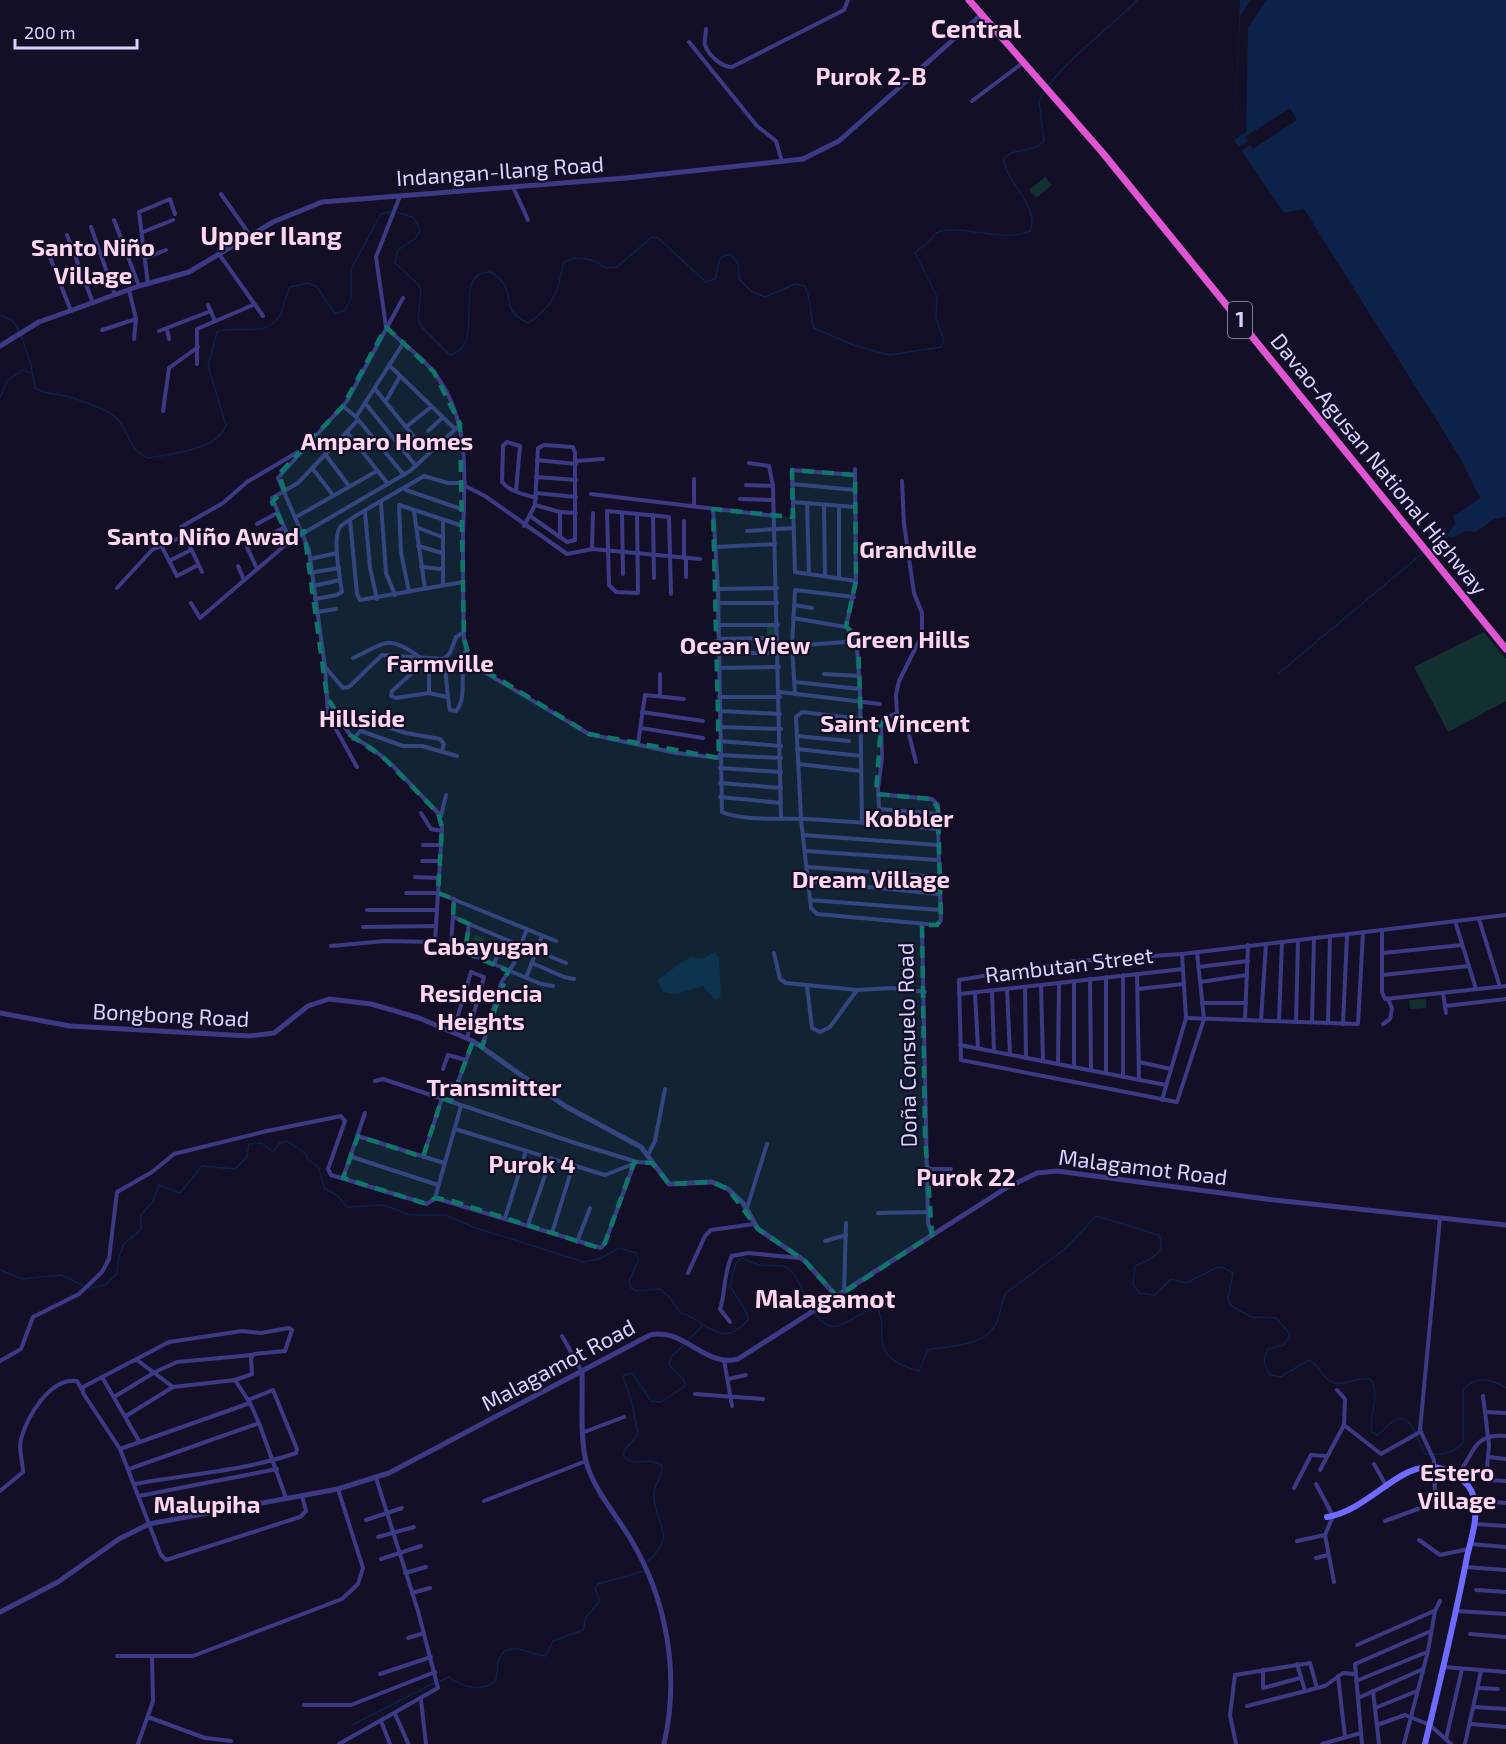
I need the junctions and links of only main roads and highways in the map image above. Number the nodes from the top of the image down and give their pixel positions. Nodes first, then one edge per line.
1 (969, 0) edge
2 (1506, 649) edge
3 (1330, 1516) road end
4 (1425, 1744) edge

1 - 2 highway, Davao-Agusan National Highway / 1
3 - 4 main road

